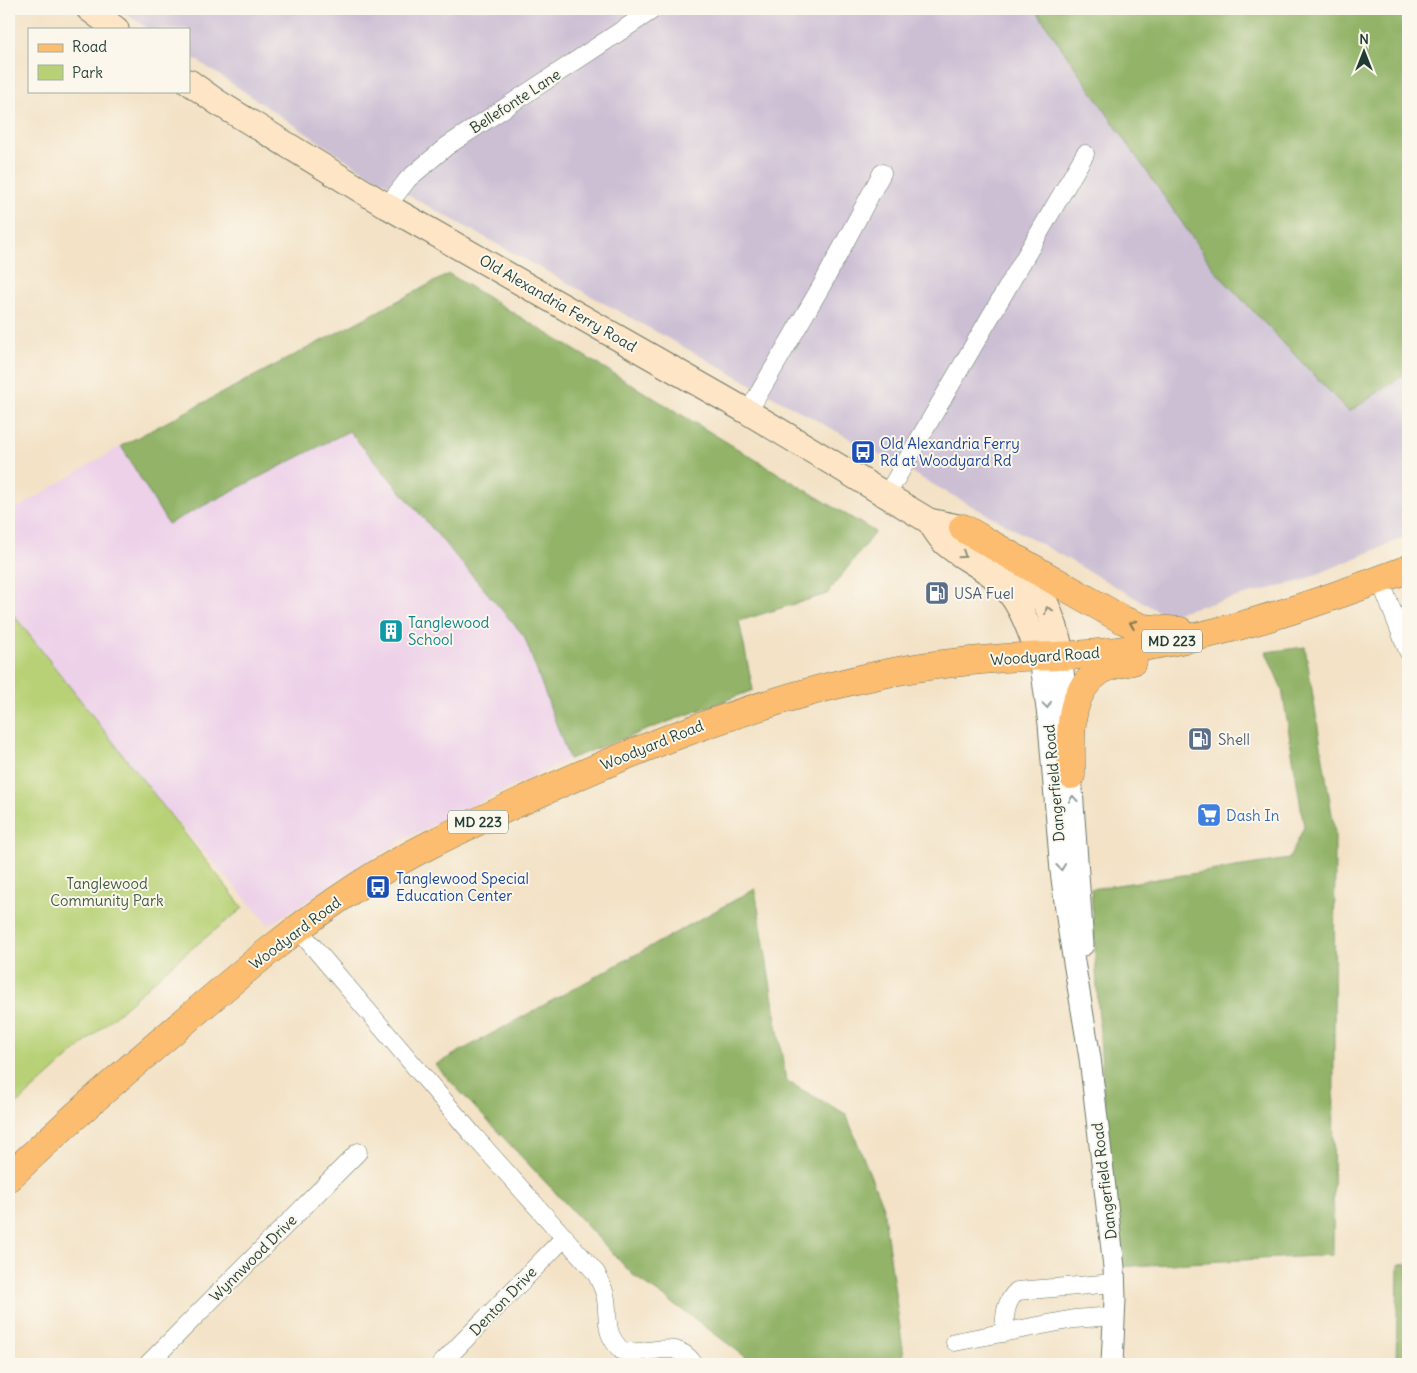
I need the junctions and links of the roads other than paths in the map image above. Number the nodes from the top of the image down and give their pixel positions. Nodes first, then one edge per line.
1 (89, 9) edge
2 (654, 9) edge
3 (115, 28) edge
4 (190, 83) edge
5 (1085, 154) dead end
6 (882, 173) dead end
7 (386, 206) junction
8 (748, 412) junction
9 (886, 496) junction
10 (929, 521) junction
11 (963, 528) junction
12 (1408, 569) edge
13 (1380, 580) junction
14 (1216, 632) junction
15 (1408, 652) edge
16 (1051, 657) junction
17 (1071, 775) junction
18 (298, 929) junction
19 (1080, 998) junction
20 (358, 1152) dead end
21 (9, 1177) edge
22 (565, 1237) junction
23 (1114, 1283) junction
24 (1114, 1316) junction
25 (1004, 1333) junction
26 (955, 1342) dead end
27 (148, 1364) edge
28 (440, 1364) edge
29 (694, 1364) edge
30 (1112, 1364) edge

1 - 3 main road
2 - 7 street, Bellefonte Lane
4 - 7 main road, Old Alexandria Ferry Road
5 - 9 street
6 - 8 street
7 - 8 main road, Old Alexandria Ferry Road
8 - 9 main road, Old Alexandria Ferry Road
9 - 10 main road, Old Alexandria Ferry Road
10 - 11 main road, Old Alexandria Ferry Road
10 -> 16 main road, Old Alexandria Ferry Road
14 -> 11 main road
16 -> 11 main road, Old Alexandria Ferry Road
12 - 13 main road, Woodyard Road / MD 223
13 - 14 main road, Woodyard Road / MD 223
13 - 15 street
14 - 16 main road, Woodyard Road / MD 223
14 - 17 main road
16 - 17 street, Dangerfield Road
16 - 18 main road, Woodyard Road / MD 223
16 -> 19 street, Dangerfield Road
19 -> 17 street, Dangerfield Road
18 - 21 main road, Woodyard Road / MD 223
18 - 22 street
19 - 23 street, Dangerfield Road
20 - 27 street, Wynnwood Drive
22 - 28 street, Denton Drive
22 - 29 street
23 - 24 street, Dangerfield Road
23 - 25 street
24 - 25 street
24 - 30 street, Dangerfield Road
25 - 26 street

